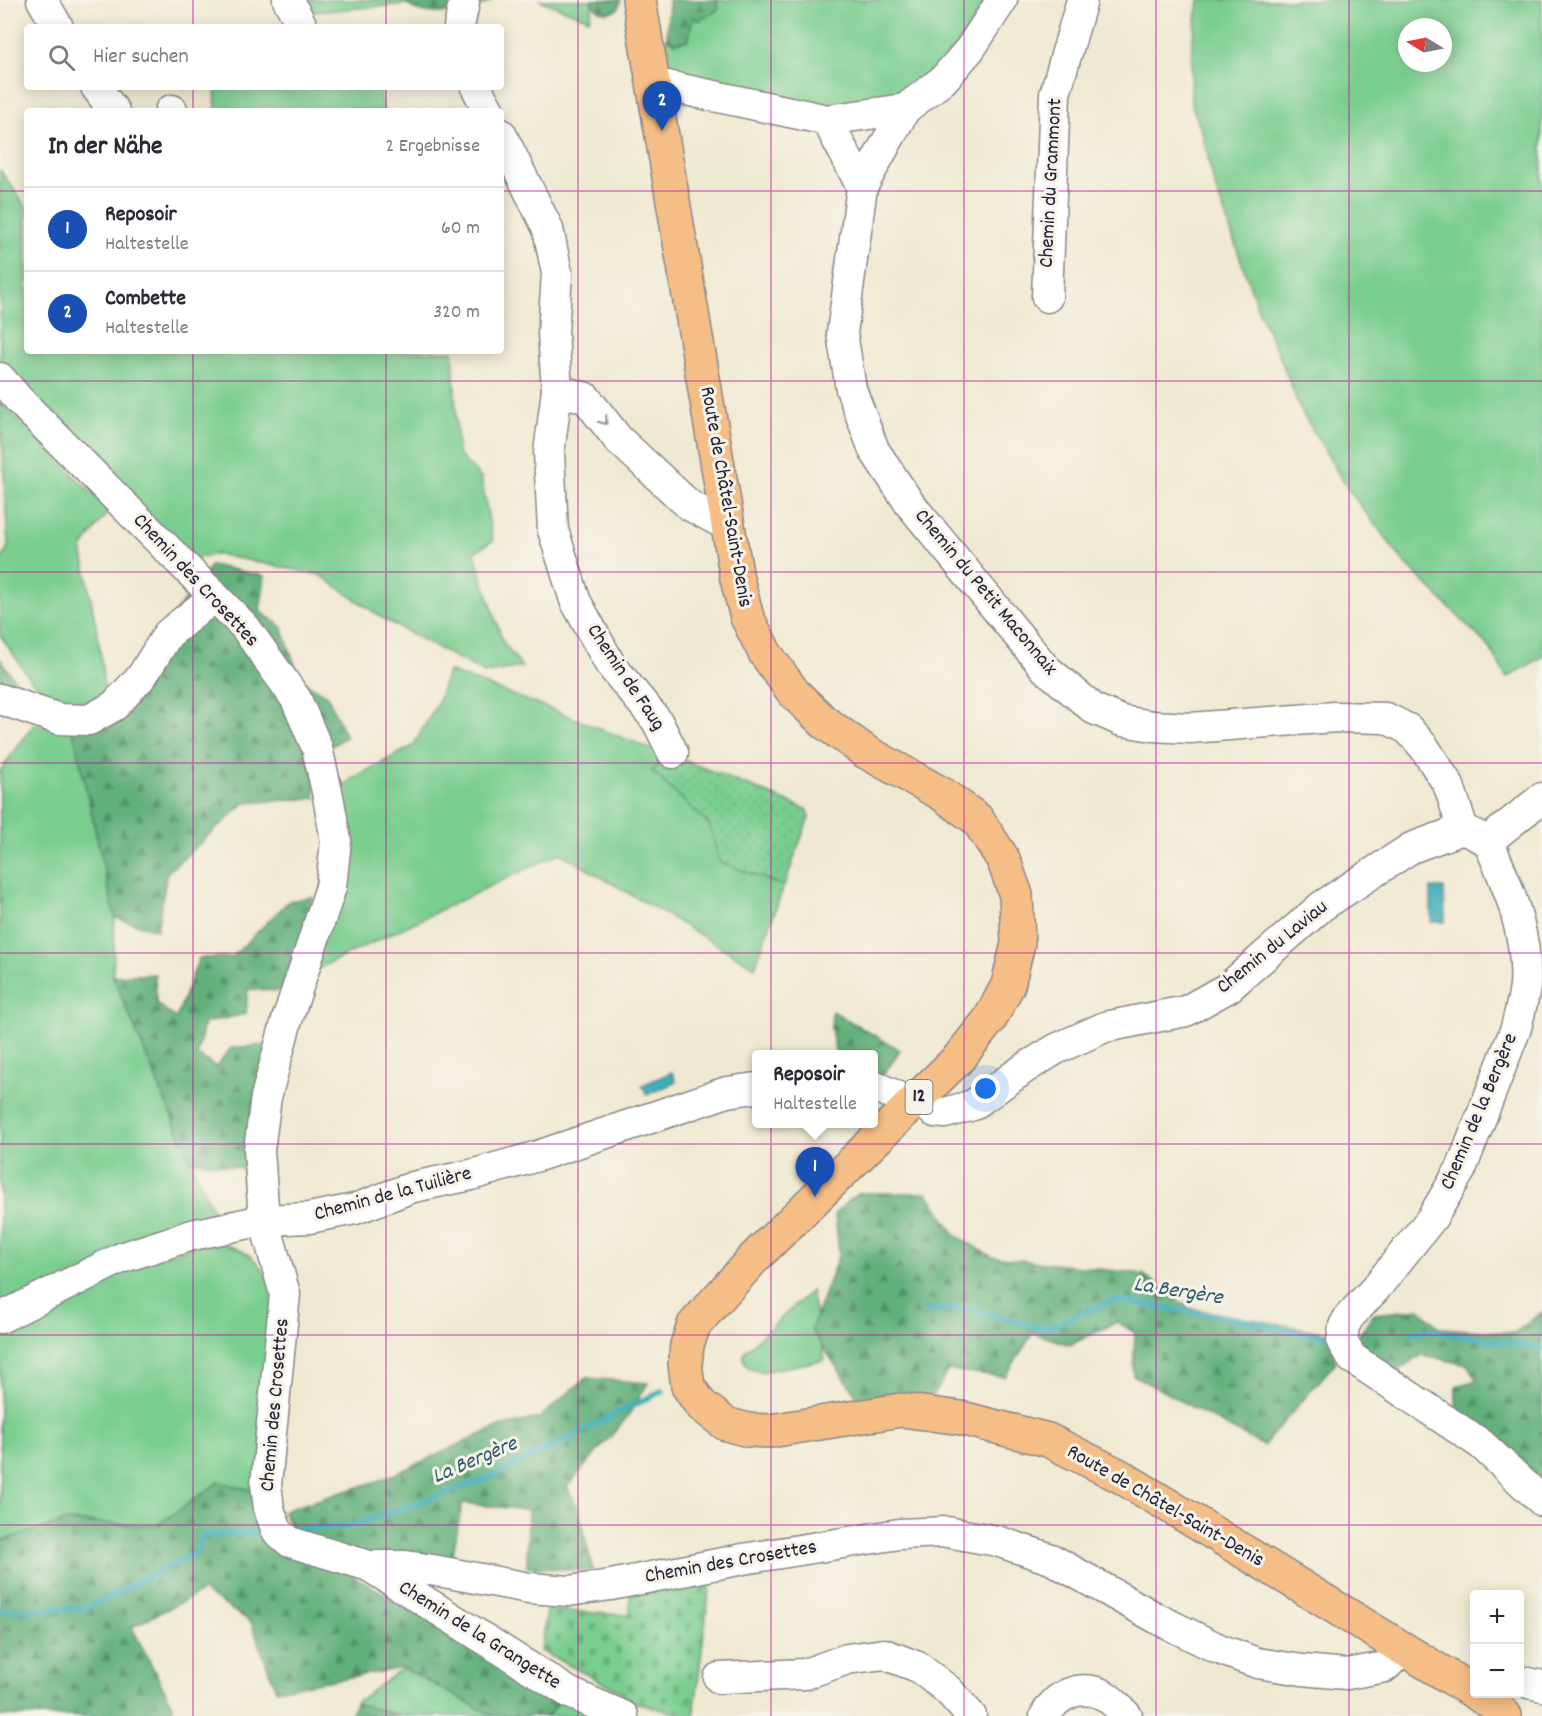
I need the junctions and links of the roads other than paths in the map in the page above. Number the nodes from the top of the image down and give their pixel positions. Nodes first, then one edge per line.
1 (42, 0) edge
2 (639, 0) edge
3 (1002, 0) edge
4 (1082, 0) edge
5 (56, 24) edge
6 (653, 83) junction
7 (98, 90) edge
8 (478, 90) edge
9 (112, 108) edge
10 (487, 108) edge
11 (905, 109) junction
12 (827, 120) junction
13 (504, 140) edge
14 (862, 187) junction
15 (1047, 297) dead end
16 (0, 378) edge
17 (557, 390) junction
18 (728, 526) junction
19 (214, 597) junction
20 (0, 699) edge
21 (673, 753) dead end
22 (1542, 798) edge
23 (1475, 835) junction
24 (878, 1088) edge
25 (752, 1089) edge
26 (912, 1104) junction
27 (264, 1220) junction
28 (0, 1318) edge
29 (1542, 1501) edge
30 (369, 1566) junction
31 (1404, 1648) junction
32 (719, 1678) dead end
33 (1524, 1682) edge
34 (1469, 1685) edge
35 (1542, 1686) edge
36 (623, 1716) edge
37 (971, 1716) edge
38 (1045, 1716) edge
39 (1127, 1716) edge
40 (1506, 1716) edge

1 - 5 street
2 - 6 main road, Route de Châtel-Saint-Denis / 12
3 - 11 street
4 - 15 street, Chemin du Grammont
6 - 12 street
6 - 18 main road, Route de Châtel-Saint-Denis / 12
7 - 9 street
8 - 10 street
11 - 12 street
11 - 14 street, Chemin du Petit Maconnaix
12 - 14 street
13 - 17 street, Chemin de Faug
14 - 23 street, Chemin du Petit Maconnaix
16 - 19 street, Chemin des Crosettes
17 -> 18 street
17 - 21 street, Chemin de Faug
18 - 26 main road, Route de Châtel-Saint-Denis / 12
19 - 20 street
19 - 27 street, Chemin des Crosettes
22 - 23 street, Chemin du Laviau
23 - 26 street, Chemin du Laviau
23 - 29 street, Chemin de la Bergère
24 - 26 street
25 - 27 street, Chemin de la Tuilière
26 - 31 main road, Route de Châtel-Saint-Denis / 12
27 - 28 street, Chemin de la Tuilière
27 - 30 street, Chemin des Crosettes
30 - 31 street, Chemin des Crosettes
30 - 36 street, Chemin de la Grangette
31 - 34 main road, Route de Châtel-Saint-Denis / 12
32 - 37 street
33 - 35 street
34 - 40 main road, Route de Châtel-Saint-Denis / 12
38 - 39 street

